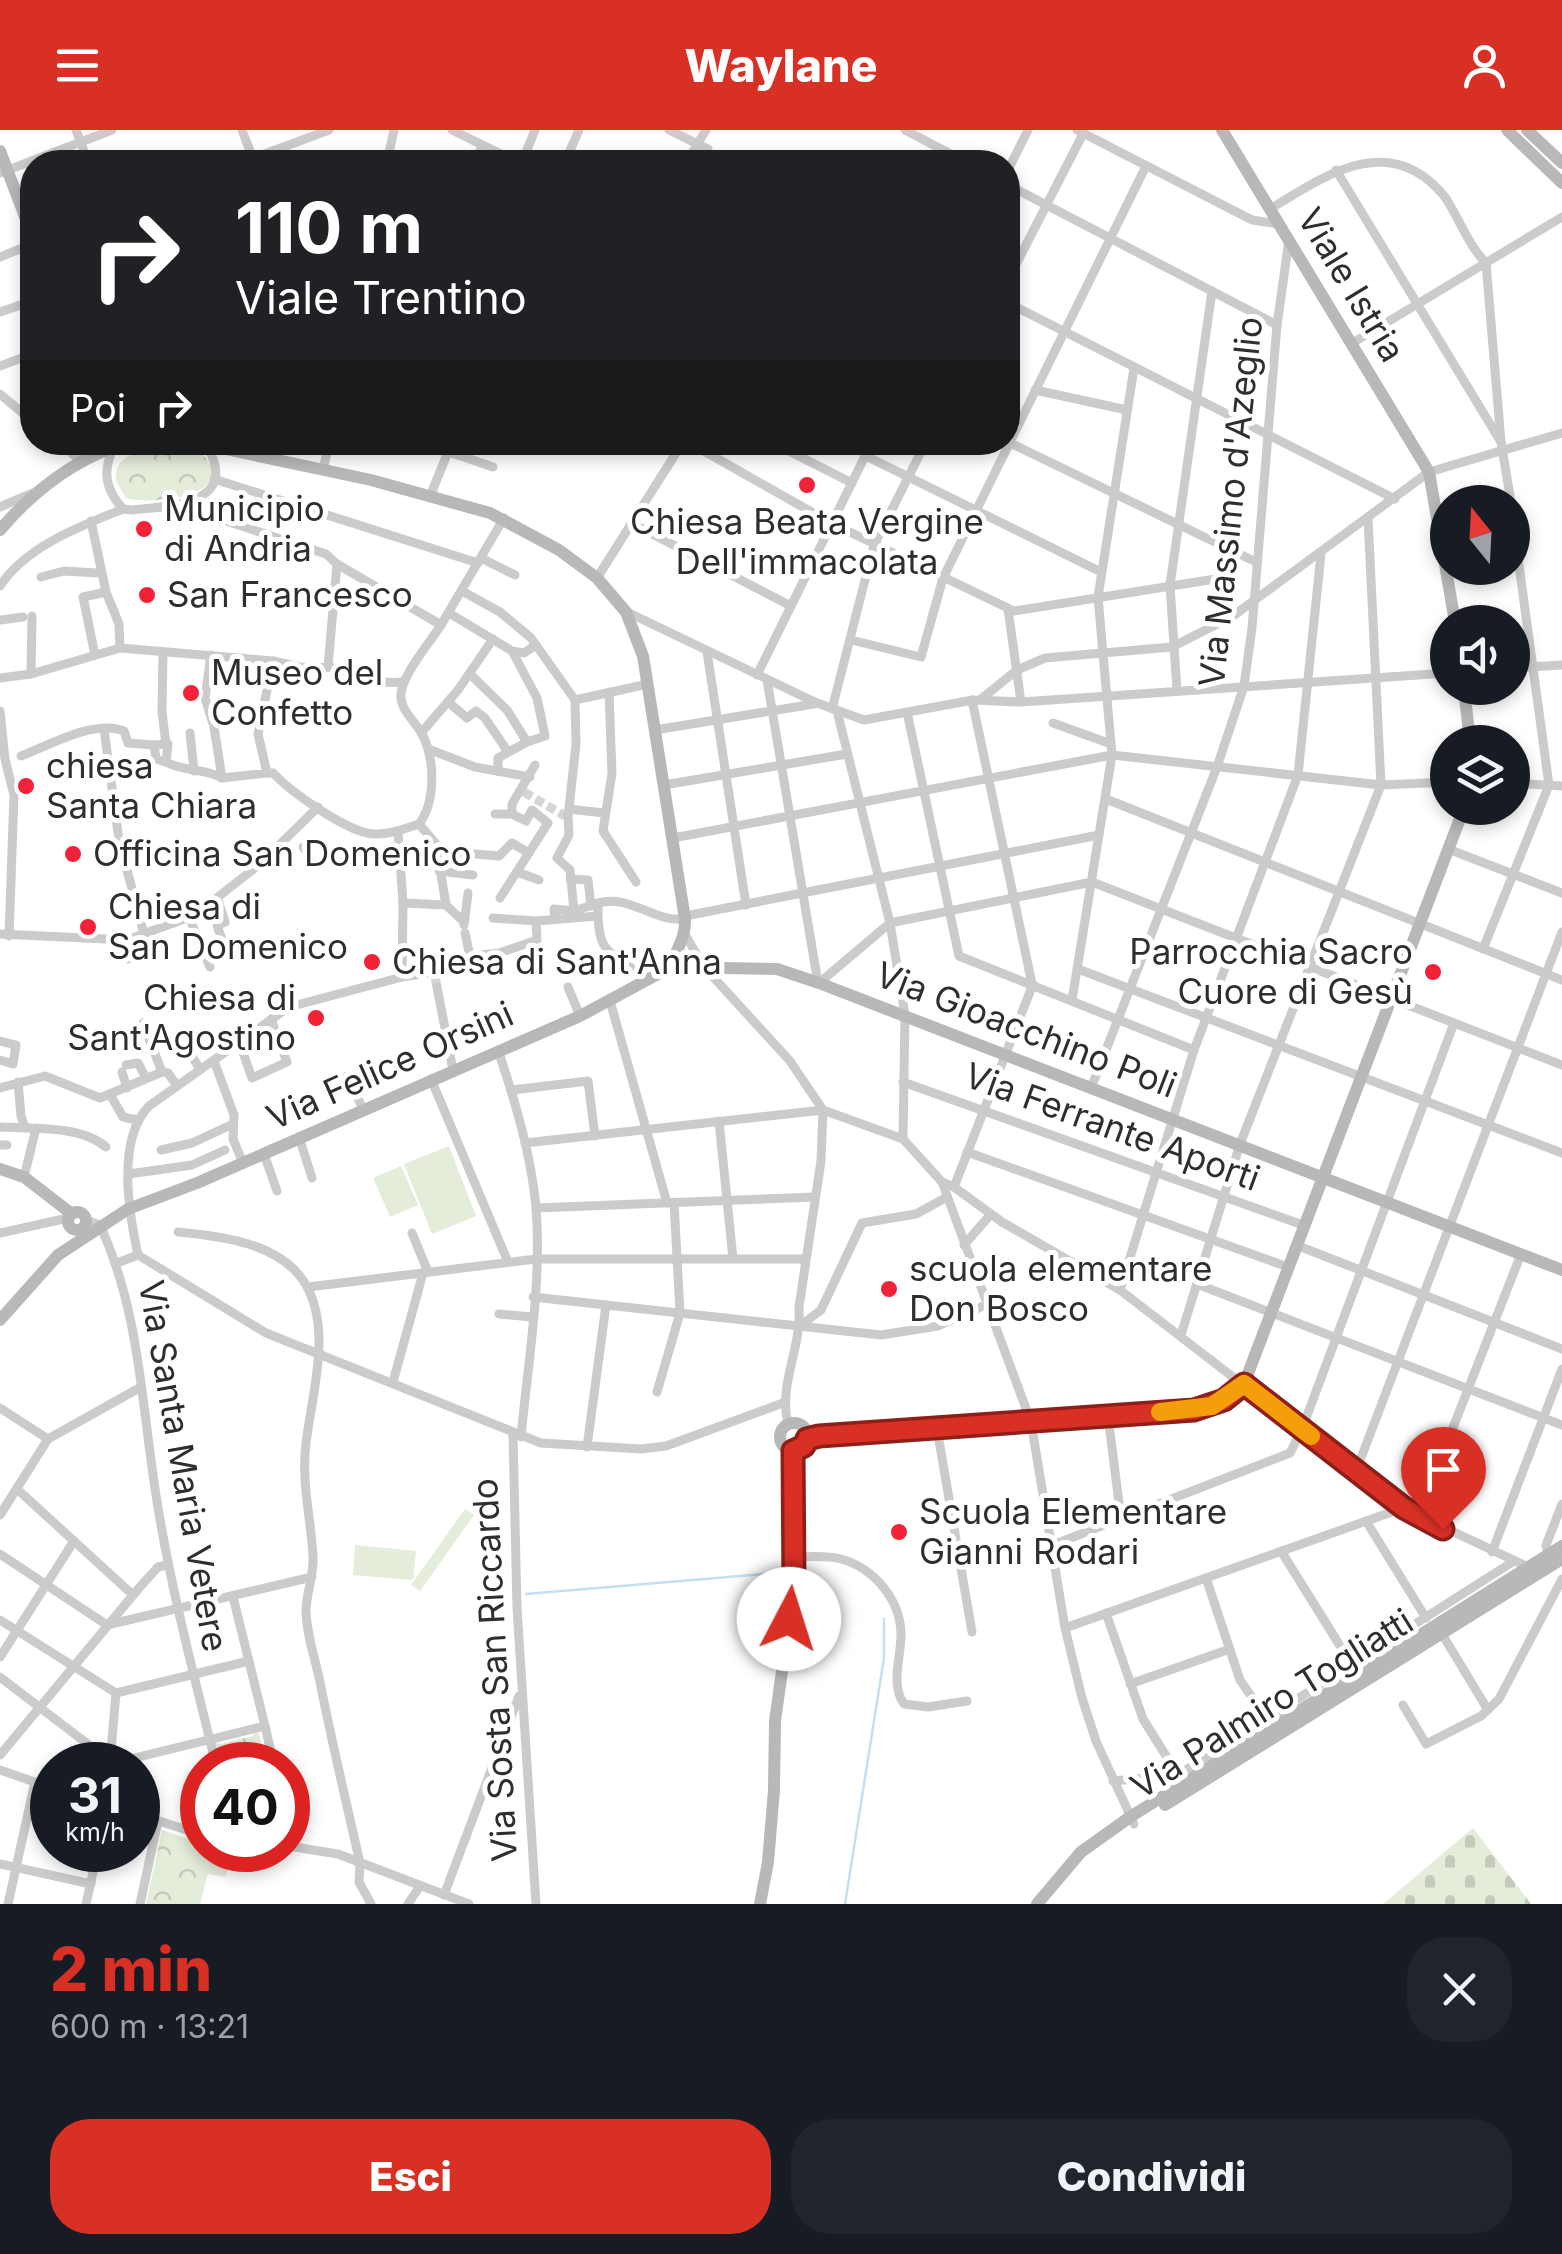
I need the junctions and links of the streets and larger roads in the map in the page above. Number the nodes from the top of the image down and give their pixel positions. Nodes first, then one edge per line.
1 (76, 130) edge
2 (112, 130) edge
3 (329, 130) edge
4 (452, 130) edge
5 (669, 130) edge
6 (706, 130) edge
7 (905, 130) edge
8 (1222, 130) edge
9 (1507, 130) edge
10 (1528, 130) edge
11 (1082, 131) edge
12 (308, 134) edge
13 (80, 142) junction
14 (482, 145) junction
15 (703, 146) junction
16 (60, 150) edge
17 (83, 150) edge
18 (283, 150) edge
19 (480, 150) edge
20 (493, 150) edge
21 (699, 150) edge
22 (943, 150) edge
23 (0, 151) edge
24 (1562, 163) edge
25 (1146, 166) junction
26 (1336, 170) junction
27 (4, 172) edge
28 (1562, 184) edge
29 (1020, 191) edge
30 (1045, 205) junction
31 (20, 208) edge
32 (1270, 209) junction
33 (1562, 216) edge
34 (1278, 224) junction
35 (1109, 238) junction
36 (1288, 240) junction
37 (1020, 256) edge
38 (1486, 262) junction
39 (1212, 291) junction
40 (1419, 303) junction
41 (1020, 310) edge
42 (1277, 325) junction
43 (1064, 332) junction
44 (1351, 344) junction
45 (1134, 368) junction
46 (1035, 390) junction
47 (0, 394) edge
48 (1197, 401) junction
49 (1127, 410) junction
50 (20, 411) edge
51 (1020, 419) edge
52 (1562, 433) edge
53 (1268, 437) junction
54 (1502, 446) junction
55 (1020, 449) edge
56 (74, 455) edge
57 (96, 455) edge
58 (111, 455) edge
59 (213, 455) edge
60 (275, 455) edge
61 (326, 455) edge
62 (447, 455) edge
63 (467, 455) edge
64 (676, 455) edge
65 (708, 455) edge
66 (796, 455) edge
67 (919, 455) edge
68 (1002, 455) edge
69 (866, 456) joint
70 (82, 462) junction
71 (492, 467) dead end
72 (323, 470) junction
73 (1429, 472) junction
74 (908, 477) junction
75 (214, 479) junction
76 (852, 483) junction
77 (1508, 485) edge
78 (36, 492) junction
79 (1114, 493) junction
80 (431, 494) junction
81 (1394, 499) junction
82 (190, 503) junction
83 (5, 505) edge
84 (123, 509) junction
85 (975, 510) junction
86 (504, 518) junction
87 (1368, 518) junction
88 (92, 522) junction
89 (632, 523) junction
90 (831, 523) junction
91 (1178, 524) junction
92 (0, 530) edge
93 (874, 545) junction
94 (1321, 554) junction
95 (480, 560) junction
96 (1256, 562) junction
97 (337, 564) junction
98 (1101, 572) junction
99 (97, 573) dead end
100 (515, 574) dead end
101 (1234, 576) dead end
102 (40, 578) dead end
103 (597, 578) junction
104 (943, 578) junction
105 (1522, 585) edge
106 (0, 586) edge
107 (1170, 586) junction
108 (462, 590) junction
109 (106, 592) junction
110 (1098, 596) junction
111 (1254, 602) junction
112 (1451, 605) edge
113 (791, 606) junction
114 (1008, 609) junction
115 (626, 612) junction
116 (448, 613) junction
117 (0, 620) edge
118 (441, 626) junction
119 (494, 640) junction
120 (852, 640) junction
121 (536, 645) junction
122 (1172, 647) junction
123 (120, 648) junction
124 (512, 651) junction
125 (163, 652) junction
126 (707, 652) junction
127 (1103, 654) junction
128 (94, 655) junction
129 (211, 655) junction
130 (273, 661) junction
131 (1562, 665) edge
132 (1530, 667) edge
133 (1534, 667) junction
134 (328, 668) junction
135 (1017, 670) junction
136 (31, 674) junction
137 (470, 674) junction
138 (1430, 674) edge
139 (0, 678) edge
140 (762, 678) junction
141 (1377, 678) junction
142 (405, 681) junction
143 (1309, 682) junction
144 (648, 684) junction
145 (1244, 686) junction
146 (1176, 691) junction
147 (610, 692) junction
148 (1106, 696) junction
149 (576, 700) junction
150 (977, 700) junction
151 (448, 702) junction
152 (1021, 702) junction
153 (817, 703) junction
154 (835, 710) junction
155 (0, 711) edge
156 (772, 711) junction
157 (907, 712) junction
158 (717, 720) junction
159 (1054, 723) dead end
160 (104, 728) junction
161 (655, 730) junction
162 (190, 733) dead end
163 (422, 733) junction
164 (526, 742) junction
165 (166, 744) junction
166 (154, 745) junction
167 (428, 749) junction
168 (1112, 750) junction
169 (508, 752) junction
170 (847, 754) junction
171 (21, 756) dead end
172 (166, 762) junction
173 (535, 765) dead end
174 (781, 765) junction
175 (1217, 767) junction
176 (498, 770) junction
177 (194, 771) junction
178 (268, 773) junction
179 (726, 774) junction
180 (530, 776) junction
181 (1298, 776) junction
182 (222, 778) junction
183 (988, 778) junction
184 (1430, 783) edge
185 (1530, 784) edge
186 (664, 785) junction
187 (1381, 785) junction
188 (1549, 786) junction
189 (1562, 786) edge
190 (923, 790) junction
191 (111, 795) junction
192 (97, 797) dead end
193 (1106, 799) junction
194 (858, 802) junction
195 (318, 807) junction
196 (604, 813) junction
197 (495, 814) dead end
198 (512, 814) junction
199 (567, 814) junction
200 (790, 816) junction
201 (419, 824) junction
202 (1457, 825) edge
203 (734, 826) junction
204 (398, 831) junction
205 (1099, 834) junction
206 (1192, 834) junction
207 (672, 838) junction
208 (304, 847) dead end
209 (1448, 849) junction
210 (438, 851) junction
211 (528, 853) junction
212 (1004, 854) junction
213 (1265, 863) junction
214 (316, 866) dead end
215 (940, 866) junction
216 (440, 871) junction
217 (5, 872) edge
218 (517, 872) junction
219 (472, 875) dead end
220 (1512, 875) junction
221 (880, 878) junction
222 (570, 879) junction
223 (539, 880) dead end
224 (636, 882) dead end
225 (1092, 882) junction
226 (1339, 892) junction
227 (803, 893) junction
228 (1562, 893) edge
229 (468, 894) dead end
230 (1014, 897) junction
231 (500, 898) dead end
232 (218, 900) junction
233 (403, 903) junction
234 (594, 905) junction
235 (746, 905) junction
236 (446, 906) junction
237 (1162, 908) junction
238 (950, 910) junction
239 (574, 911) junction
240 (598, 916) junction
241 (189, 917) junction
242 (493, 918) dead end
243 (685, 918) junction
244 (555, 919) junction
245 (536, 921) junction
246 (890, 923) junction
247 (1418, 923) junction
248 (464, 927) junction
249 (1562, 932) edge
250 (144, 934) junction
251 (5, 935) edge
252 (686, 936) junction
253 (1236, 937) junction
254 (127, 940) junction
255 (224, 946) dead end
256 (1483, 948) junction
257 (128, 960) dead end
258 (471, 961) junction
259 (704, 966) junction
260 (210, 967) dead end
261 (671, 967) junction
262 (1309, 968) junction
263 (1078, 970) junction
264 (1546, 974) junction
265 (402, 977) junction
266 (436, 979) junction
267 (646, 980) junction
268 (1562, 980) edge
269 (818, 983) junction
270 (1032, 984) junction
271 (568, 988) dead end
272 (1132, 990) junction
273 (1389, 998) junction
274 (1072, 1000) junction
275 (610, 1001) junction
276 (580, 1016) junction
277 (905, 1016) junction
278 (1206, 1018) junction
279 (271, 1019) junction
280 (1118, 1020) junction
281 (143, 1023) dead end
282 (1454, 1023) junction
283 (0, 1042) edge
284 (240, 1044) junction
285 (1278, 1046) junction
286 (1519, 1048) junction
287 (188, 1050) dead end
288 (498, 1050) junction
289 (1194, 1050) junction
290 (1004, 1054) junction
291 (0, 1060) edge
292 (214, 1062) junction
293 (1562, 1065) edge
294 (200, 1069) junction
295 (454, 1070) junction
296 (154, 1075) junction
297 (347, 1076) dead end
298 (1359, 1077) junction
299 (430, 1079) junction
300 (18, 1082) junction
301 (903, 1082) junction
302 (176, 1084) junction
303 (0, 1088) edge
304 (126, 1088) junction
305 (1091, 1088) junction
306 (512, 1090) junction
307 (111, 1096) junction
308 (1425, 1102) junction
309 (363, 1110) junction
310 (823, 1110) junction
311 (983, 1110) junction
312 (1171, 1118) junction
313 (137, 1120) junction
314 (718, 1121) junction
315 (231, 1125) junction
316 (1489, 1125) junction
317 (0, 1127) edge
318 (30, 1128) junction
319 (646, 1130) junction
320 (594, 1136) junction
321 (299, 1137) junction
322 (903, 1139) junction
323 (524, 1143) junction
324 (1240, 1144) junction
325 (106, 1148) dead end
326 (161, 1150) dead end
327 (225, 1150) dead end
328 (967, 1152) junction
329 (1562, 1153) edge
330 (264, 1154) junction
331 (242, 1163) junction
332 (192, 1166) junction
333 (0, 1170) edge
334 (1154, 1171) junction
335 (129, 1174) junction
336 (24, 1177) junction
337 (1321, 1177) junction
338 (312, 1178) dead end
339 (942, 1182) junction
340 (197, 1183) junction
341 (954, 1186) junction
342 (277, 1191) dead end
343 (947, 1196) junction
344 (1224, 1196) junction
345 (815, 1197) junction
346 (727, 1200) junction
347 (670, 1202) junction
348 (1388, 1202) junction
349 (128, 1208) junction
350 (536, 1208) junction
351 (991, 1214) junction
352 (1142, 1216) junction
353 (69, 1219) junction
354 (1303, 1225) junction
355 (100, 1226) junction
356 (1450, 1226) junction
357 (85, 1227) junction
358 (178, 1232) dead end
359 (0, 1234) edge
360 (412, 1234) dead end
361 (1210, 1239) junction
362 (1296, 1244) junction
363 (964, 1245) junction
364 (1521, 1254) junction
365 (138, 1255) junction
366 (536, 1258) junction
367 (677, 1259) junction
368 (733, 1259) junction
369 (805, 1259) junction
370 (508, 1262) junction
371 (117, 1263) junction
372 (1288, 1267) junction
373 (1562, 1270) edge
374 (1361, 1271) junction
375 (425, 1272) junction
376 (1196, 1284) junction
377 (308, 1287) junction
378 (1120, 1290) junction
379 (1424, 1296) junction
380 (533, 1297) junction
381 (988, 1304) junction
382 (606, 1305) junction
383 (1271, 1312) junction
384 (680, 1313) junction
385 (499, 1314) dead end
386 (532, 1316) junction
387 (0, 1320) edge
388 (1494, 1322) junction
389 (800, 1326) junction
390 (1181, 1335) junction
391 (1336, 1338) junction
392 (1562, 1348) edge
393 (319, 1354) junction
394 (1398, 1362) junction
395 (1562, 1369) edge
396 (393, 1382) junction
397 (1244, 1384) junction
398 (141, 1387) junction
399 (1468, 1388) junction
400 (658, 1392) dead end
401 (783, 1404) junction
402 (0, 1408) edge
403 (1108, 1416) junction
404 (1543, 1418) junction
405 (1032, 1422) junction
406 (788, 1424) junction
407 (1562, 1425) edge
408 (936, 1429) junction
409 (1302, 1429) junction
410 (517, 1436) junction
411 (48, 1439) junction
412 (807, 1439) junction
413 (588, 1447) junction
414 (793, 1451) junction
415 (1356, 1470) junction
416 (17, 1489) junction
417 (1562, 1504) edge
418 (1404, 1508) junction
419 (0, 1516) edge
420 (1418, 1517) junction
421 (1121, 1519) junction
422 (1366, 1521) junction
423 (74, 1542) junction
424 (1050, 1546) junction
425 (1562, 1546) edge
426 (1281, 1551) junction
427 (1492, 1552) junction
428 (0, 1554) edge
429 (1555, 1557) edge
430 (793, 1559) junction
431 (1514, 1561) junction
432 (168, 1565) junction
433 (1535, 1569) junction
434 (312, 1577) junction
435 (1206, 1578) junction
436 (1562, 1578) edge
437 (46, 1585) junction
438 (133, 1594) junction
439 (233, 1597) junction
440 (179, 1611) junction
441 (1106, 1614) junction
442 (1426, 1618) junction
443 (0, 1620) edge
444 (108, 1625) junction
445 (1065, 1628) junction
446 (17, 1630) junction
447 (972, 1632) dead end
448 (1442, 1634) junction
449 (1230, 1649) junction
450 (0, 1657) edge
451 (249, 1661) junction
452 (1352, 1665) junction
453 (73, 1666) junction
454 (194, 1675) junction
455 (0, 1678) edge
456 (1130, 1684) junction
457 (522, 1690) junction
458 (116, 1693) junction
459 (967, 1701) dead end
460 (1403, 1705) dead end
461 (38, 1707) junction
462 (1488, 1710) junction
463 (1266, 1719) junction
464 (264, 1726) junction
465 (210, 1738) junction
466 (83, 1742) edge
467 (112, 1742) edge
468 (211, 1742) edge
469 (268, 1742) edge
470 (160, 1750) edge
471 (0, 1755) edge
472 (0, 1770) edge
473 (1178, 1775) junction
474 (30, 1780) edge
475 (1113, 1781) junction
476 (30, 1805) edge
477 (1132, 1821) junction
478 (310, 1849) edge
479 (360, 1863) junction
480 (0, 1864) edge
481 (16, 1868) junction
482 (93, 1872) edge
483 (147, 1872) edge
484 (91, 1884) junction
485 (420, 1886) junction
486 (444, 1895) junction
487 (8, 1904) edge
488 (86, 1904) edge
489 (140, 1904) edge
490 (371, 1904) edge
491 (408, 1904) edge
492 (469, 1904) edge
493 (536, 1904) edge
494 (760, 1904) edge
495 (1037, 1904) edge
496 (1047, 1904) edge

1 - 13 street
2 - 13 street
3 - 12 street
4 - 14 street
5 - 15 street
6 - 15 street
7 - 22 street
8 - 32 street, Viale Istria
9 - 28 street
10 - 24 street
11 - 25 street
11 - 30 street
12 - 18 street
13 - 16 street
13 - 17 street
14 - 19 street
14 - 20 street
15 - 21 street
23 - 27 street
25 - 34 street
25 - 35 street
26 - 32 street
26 - 38 street
26 - 40 street
27 - 31 street
29 - 30 street
30 - 35 street
30 - 37 street
32 - 34 street, Viale Istria
33 - 38 street
34 - 36 street, Viale Istria
35 - 39 street
35 - 43 street
36 - 42 street, Via Massimo d'Azeglio
36 - 44 street, Viale Istria
38 - 40 street
38 - 54 street
39 - 42 street
39 - 48 street
40 - 44 street
40 - 54 street
41 - 43 street
42 - 53 street, Via Massimo d'Azeglio
43 - 45 street
43 - 46 street
44 - 73 street, Viale Istria
45 - 48 street
45 - 49 street
46 - 49 street
46 - 51 street
47 - 50 street
48 - 53 street
48 - 91 street
49 - 79 street
52 - 54 street
53 - 81 street
53 - 96 street, Via Massimo d'Azeglio
54 - 73 street
54 - 77 street
55 - 79 street
56 - 70 street
57 - 70 street
58 - 84 street
59 - 75 street
60 - 72 street
61 - 72 street
62 - 80 street
63 - 71 street
64 - 89 street
65 - 90 street
66 - 76 street
67 - 74 street
68 - 85 street
69 - 74 street
69 - 76 street
70 - 78 street
72 - 80 street
73 - 81 street
73 - 112 street
74 - 85 street
74 - 93 street
75 - 82 street
75 - 95 street
76 - 90 street
78 - 83 street
78 - 92 street
79 - 91 street
79 - 98 street
80 - 86 street
81 - 87 street
82 - 84 street
82 - 97 street
84 - 88 street
85 - 98 street
85 - 104 street
86 - 95 street
86 - 103 street
87 - 94 street
87 - 141 street
88 - 106 street
88 - 109 street
89 - 103 street
89 - 113 street
90 - 93 street
90 - 113 street
91 - 96 street
91 - 107 street
93 - 104 street
93 - 120 street
94 - 111 street
94 - 143 street
95 - 100 street
95 - 108 street
96 - 111 street, Via Massimo d'Azeglio
97 - 118 street
97 - 134 street
98 - 110 street
99 - 102 street
101 - 107 street
103 - 115 street
104 - 114 street
104 - 120 street
105 - 133 street
107 - 110 street
107 - 122 street
108 - 116 street
108 - 121 street
109 - 123 street
109 - 128 street
110 - 114 street
110 - 127 street
111 - 122 street
111 - 145 street, Via Massimo d'Azeglio
113 - 140 street
114 - 135 street
115 - 126 street
115 - 144 street
116 - 118 street
116 - 119 street
117 - 136 street
118 - 142 street
119 - 124 street
119 - 137 street
120 - 154 street
121 - 124 street
121 - 149 street
122 - 127 street
122 - 146 street
123 - 125 street
123 - 128 street
124 - 164 street
125 - 129 street
125 - 165 street
126 - 140 street
126 - 158 street
127 - 135 street
127 - 148 street
128 - 136 street
129 - 130 street
129 - 182 street
130 - 134 street
130 - 178 street
131 - 133 street
132 - 133 street
133 - 188 street
134 - 142 street
135 - 150 street
135 - 152 street
136 - 139 street
137 - 151 street
137 - 164 street
138 - 141 street
140 - 153 street
140 - 156 street
141 - 143 street
141 - 187 street
142 - 163 street
143 - 145 street
143 - 181 street
144 - 147 street
144 - 161 street
145 - 146 street
145 - 175 street, Via Massimo d'Azeglio
146 - 148 street
147 - 149 street
147 - 196 street
148 - 152 street
148 - 168 street
149 - 199 street
150 - 152 street
150 - 157 street
150 - 183 street
151 - 163 street
151 - 169 street
153 - 154 street
153 - 156 street
154 - 157 street
154 - 170 street
155 - 217 street
156 - 158 street
156 - 174 street
157 - 190 street
158 - 161 street
158 - 179 street
159 - 168 street
160 - 166 street
160 - 171 street
160 - 191 street
161 - 186 street
162 - 177 street
163 - 167 street
164 - 169 street
165 - 166 street
165 - 172 street
166 - 172 street
167 - 176 street
167 - 201 street
168 - 175 street
168 - 183 street
168 - 193 street
169 - 176 street
170 - 174 street
170 - 194 street
172 - 177 street
173 - 180 street
174 - 179 street
174 - 200 street
175 - 181 street
175 - 206 street, Via Massimo d'Azeglio
176 - 180 street
177 - 182 street
178 - 182 street
178 - 195 street
179 - 186 street
179 - 203 street
180 - 198 street
181 - 187 street
181 - 213 street
183 - 190 street
183 - 212 street
184 - 187 street
185 - 188 street
186 - 207 street
187 - 226 street
188 - 189 street
188 - 220 street
190 - 194 street
190 - 215 street
191 - 192 street
191 - 250 street
193 - 205 street
193 - 206 street
194 - 200 street
194 - 221 street
195 - 204 street
195 - 232 street
196 - 199 street
196 - 224 street
197 - 198 street
198 - 211 street
199 - 222 street
200 - 203 street
200 - 227 street
201 - 204 street
201 - 210 street
202 - 209 street
203 - 207 street
203 - 235 street
204 - 233 street
205 - 212 street
205 - 225 street
206 - 213 street
206 - 237 street, Via Massimo d'Azeglio
207 - 243 street
208 - 214 street
209 - 220 street
209 - 247 street
210 - 211 street
210 - 216 street
211 - 218 street
212 - 215 street
212 - 230 street
213 - 226 street
213 - 253 street
215 - 221 street
215 - 238 street
216 - 219 street
216 - 236 street
217 - 251 street
218 - 223 street
218 - 231 street
220 - 228 street
220 - 256 street
221 - 227 street
221 - 246 street
222 - 234 street
222 - 239 street
225 - 230 street
225 - 237 street
225 - 263 street
226 - 247 street
226 - 262 street
227 - 235 street
227 - 269 street
229 - 248 street
230 - 238 street
230 - 270 street
232 - 241 street
232 - 255 street
233 - 236 street
233 - 265 street
234 - 239 street
234 - 240 street
234 - 243 street
235 - 243 street
236 - 248 street
237 - 253 street
237 - 272 street, Via Massimo d'Azeglio
238 - 246 street
238 - 270 street
239 - 244 street
240 - 244 street
240 - 267 street
241 - 250 street
241 - 260 street
242 - 245 street
243 - 252 street
244 - 245 street
245 - 258 street
246 - 269 street
246 - 277 street
247 - 256 street
247 - 273 street
248 - 258 street
249 - 264 street
250 - 254 street
251 - 254 street
252 - 259 street
252 - 261 street
253 - 262 street
253 - 278 street
254 - 257 street
256 - 264 street
258 - 266 street
259 - 261 street, Via Gioacchino Poli
259 - 269 street, Via Gioacchino Poli
259 - 310 street
261 - 267 street, Via Felice Orsini
262 - 273 street
262 - 285 street
263 - 272 street
263 - 274 street
264 - 268 street
264 - 286 street
265 - 266 street
265 - 279 street
266 - 295 street
267 - 275 street, Via Felice Orsini
269 - 277 street, Via Gioacchino Poli
270 - 274 street
270 - 290 street
271 - 276 street
272 - 278 street
272 - 280 street, Via Massimo d'Azeglio
273 - 282 street
273 - 298 street
274 - 280 street
275 - 276 street, Via Felice Orsini
275 - 319 street
276 - 288 street, Via Felice Orsini
277 - 290 street, Via Gioacchino Poli
277 - 301 street
278 - 285 street
278 - 289 street
279 - 284 street
279 - 284 street
280 - 289 street
280 - 305 street, Via Massimo d'Azeglio
281 - 296 street
282 - 286 street
282 - 308 street
283 - 291 street
284 - 292 street
285 - 298 street
285 - 324 street
286 - 293 street
286 - 316 street
287 - 294 street
288 - 295 street, Via Felice Orsini
288 - 306 street, Via Sosta San Riccardo
289 - 312 street
290 - 305 street, Via Gioacchino Poli
290 - 311 street
292 - 294 street
292 - 315 street
294 - 302 street
295 - 299 street, Via Felice Orsini
296 - 302 street
296 - 304 street
296 - 304 street
297 - 309 street
298 - 308 street
298 - 337 street
299 - 309 street, Via Felice Orsini
299 - 370 street
300 - 303 street
300 - 307 street
300 - 318 street
301 - 311 street, Via Ferrante Aporti
301 - 322 street
302 - 313 street
304 - 307 street
305 - 312 street, Via Gioacchino Poli
306 - 320 street
306 - 323 street, Via Sosta San Riccardo
307 - 313 street
308 - 316 street
308 - 348 street
309 - 321 street, Via Felice Orsini
310 - 314 street
310 - 322 street
310 - 345 street
311 - 328 street
311 - 334 street, Via Ferrante Aporti
312 - 324 street, Via Gioacchino Poli
312 - 334 street
313 - 335 street
314 - 319 street
314 - 346 street
315 - 326 street
315 - 331 street
316 - 329 street
316 - 356 street
317 - 318 street
318 - 325 street
318 - 336 street
319 - 320 street
319 - 347 street
320 - 323 street
321 - 330 street, Via Felice Orsini
321 - 338 street
322 - 339 street
323 - 350 street, Via Sosta San Riccardo
324 - 337 street, Via Gioacchino Poli
324 - 344 street
327 - 332 street
328 - 341 street
328 - 352 street
330 - 331 street, Via Felice Orsini
330 - 342 street
331 - 340 street, Via Felice Orsini
332 - 335 street
332 - 340 street
333 - 336 street
334 - 344 street, Via Ferrante Aporti
334 - 352 street
335 - 349 street
336 - 353 street
337 - 348 street, Via Gioacchino Poli
337 - 354 street
339 - 341 street
339 - 343 street
340 - 349 street, Via Felice Orsini
341 - 351 street
343 - 363 street
343 - 389 street
344 - 354 street, Via Ferrante Aporti
344 - 361 street
345 - 346 street
345 - 369 street
346 - 347 street
346 - 368 street
347 - 350 street
347 - 367 street
348 - 356 street, Via Gioacchino Poli
348 - 374 street
349 - 355 street, Via Felice Orsini
349 - 365 street
350 - 366 street, Via Sosta San Riccardo
351 - 363 street
351 - 378 street
352 - 361 street
352 - 378 street
353 - 357 street
353 - 359 street
354 - 362 street
355 - 357 street, Via Felice Orsini
355 - 371 street, Via Santa Maria Vetere
356 - 364 street, Via Gioacchino Poli
356 - 379 street
357 - 387 street, Via Felice Orsini
358 - 377 street
360 - 375 street
361 - 372 street
361 - 376 street
362 - 372 street
362 - 374 street
363 - 381 street
364 - 373 street, Via Gioacchino Poli
364 - 388 street
365 - 371 street
365 - 393 street
366 - 367 street
366 - 370 street
366 - 380 street, Via Sosta San Riccardo
367 - 368 street
367 - 384 street
368 - 369 street
369 - 389 street
370 - 375 street
371 - 398 street, Via Santa Maria Vetere
372 - 383 street
374 - 379 street
374 - 391 street
375 - 377 street
375 - 396 street
376 - 383 street
376 - 390 street
377 - 393 street
378 - 390 street
379 - 388 street
379 - 394 street
380 - 382 street
380 - 386 street, Via Sosta San Riccardo
381 - 389 street
381 - 405 street
382 - 384 street
382 - 413 street
383 - 391 street
383 - 397 street
384 - 389 street
384 - 400 street
385 - 386 street
386 - 410 street, Via Sosta San Riccardo
388 - 392 street
388 - 399 street
389 - 401 street
390 - 397 street
391 - 394 street
391 - 409 street
393 - 396 street
393 - 434 street
394 - 399 street
394 - 415 street
395 - 404 street
396 - 410 street
397 - 403 street
397 - 409 street
398 - 411 street
398 - 432 street, Via Santa Maria Vetere
399 - 404 street
399 - 420 street
401 - 406 street
401 - 413 street
402 - 411 street
403 - 405 street
403 - 421 street
404 - 407 street
404 - 427 street
405 - 408 street
405 - 424 street
406 - 412 street
406 - 414 street
408 - 412 street
408 - 447 street
409 - 415 street
409 - 421 street
410 - 413 street
410 - 457 street, Via Sosta San Riccardo
411 - 416 street
412 - 414 street
414 - 430 street
415 - 418 street
416 - 419 street
416 - 423 street
417 - 429 street
418 - 420 street
418 - 422 street
420 - 427 street
421 - 424 street
422 - 426 street
422 - 442 street
423 - 437 street
423 - 438 street
424 - 445 street
425 - 429 street, Via Palmiro Togliatti
426 - 435 street
426 - 452 street
427 - 431 street
428 - 437 street
429 - 433 street, Via Palmiro Togliatti
430 - 459 street
430 - 494 street
431 - 433 street
431 - 442 street
432 - 438 street
432 - 440 street, Via Santa Maria Vetere
433 - 436 street
433 - 448 street, Via Palmiro Togliatti
433 - 477 street, Via Palmiro Togliatti
434 - 439 street
434 - 479 street
435 - 441 street
435 - 449 street
436 - 462 street
437 - 444 street
437 - 446 street
438 - 444 street
439 - 440 street
439 - 451 street
440 - 444 street
440 - 454 street, Via Santa Maria Vetere
441 - 445 street
441 - 456 street
442 - 452 street
443 - 446 street
444 - 453 street
445 - 475 street
446 - 450 street
446 - 453 street
448 - 462 street
448 - 477 street, Via Palmiro Togliatti
449 - 456 street
449 - 463 street
451 - 454 street
451 - 464 street
452 - 463 street
453 - 458 street
453 - 461 street
454 - 458 street
454 - 465 street, Via Santa Maria Vetere
455 - 461 street
456 - 473 street
457 - 486 street
457 - 493 street, Via Sosta San Riccardo
458 - 467 street
460 - 462 street
461 - 466 street
461 - 471 street
463 - 473 street
464 - 465 street
464 - 469 street
465 - 468 street, Via Santa Maria Vetere
465 - 470 street
472 - 474 street
473 - 475 street
475 - 477 street
476 - 481 street
477 - 495 street, Via Palmiro Togliatti
477 - 496 street, Via Palmiro Togliatti
478 - 479 street
479 - 485 street
479 - 490 street
480 - 481 street
481 - 484 street
481 - 487 street
482 - 484 street
483 - 489 street
484 - 488 street
485 - 486 street
485 - 491 street
486 - 492 street

